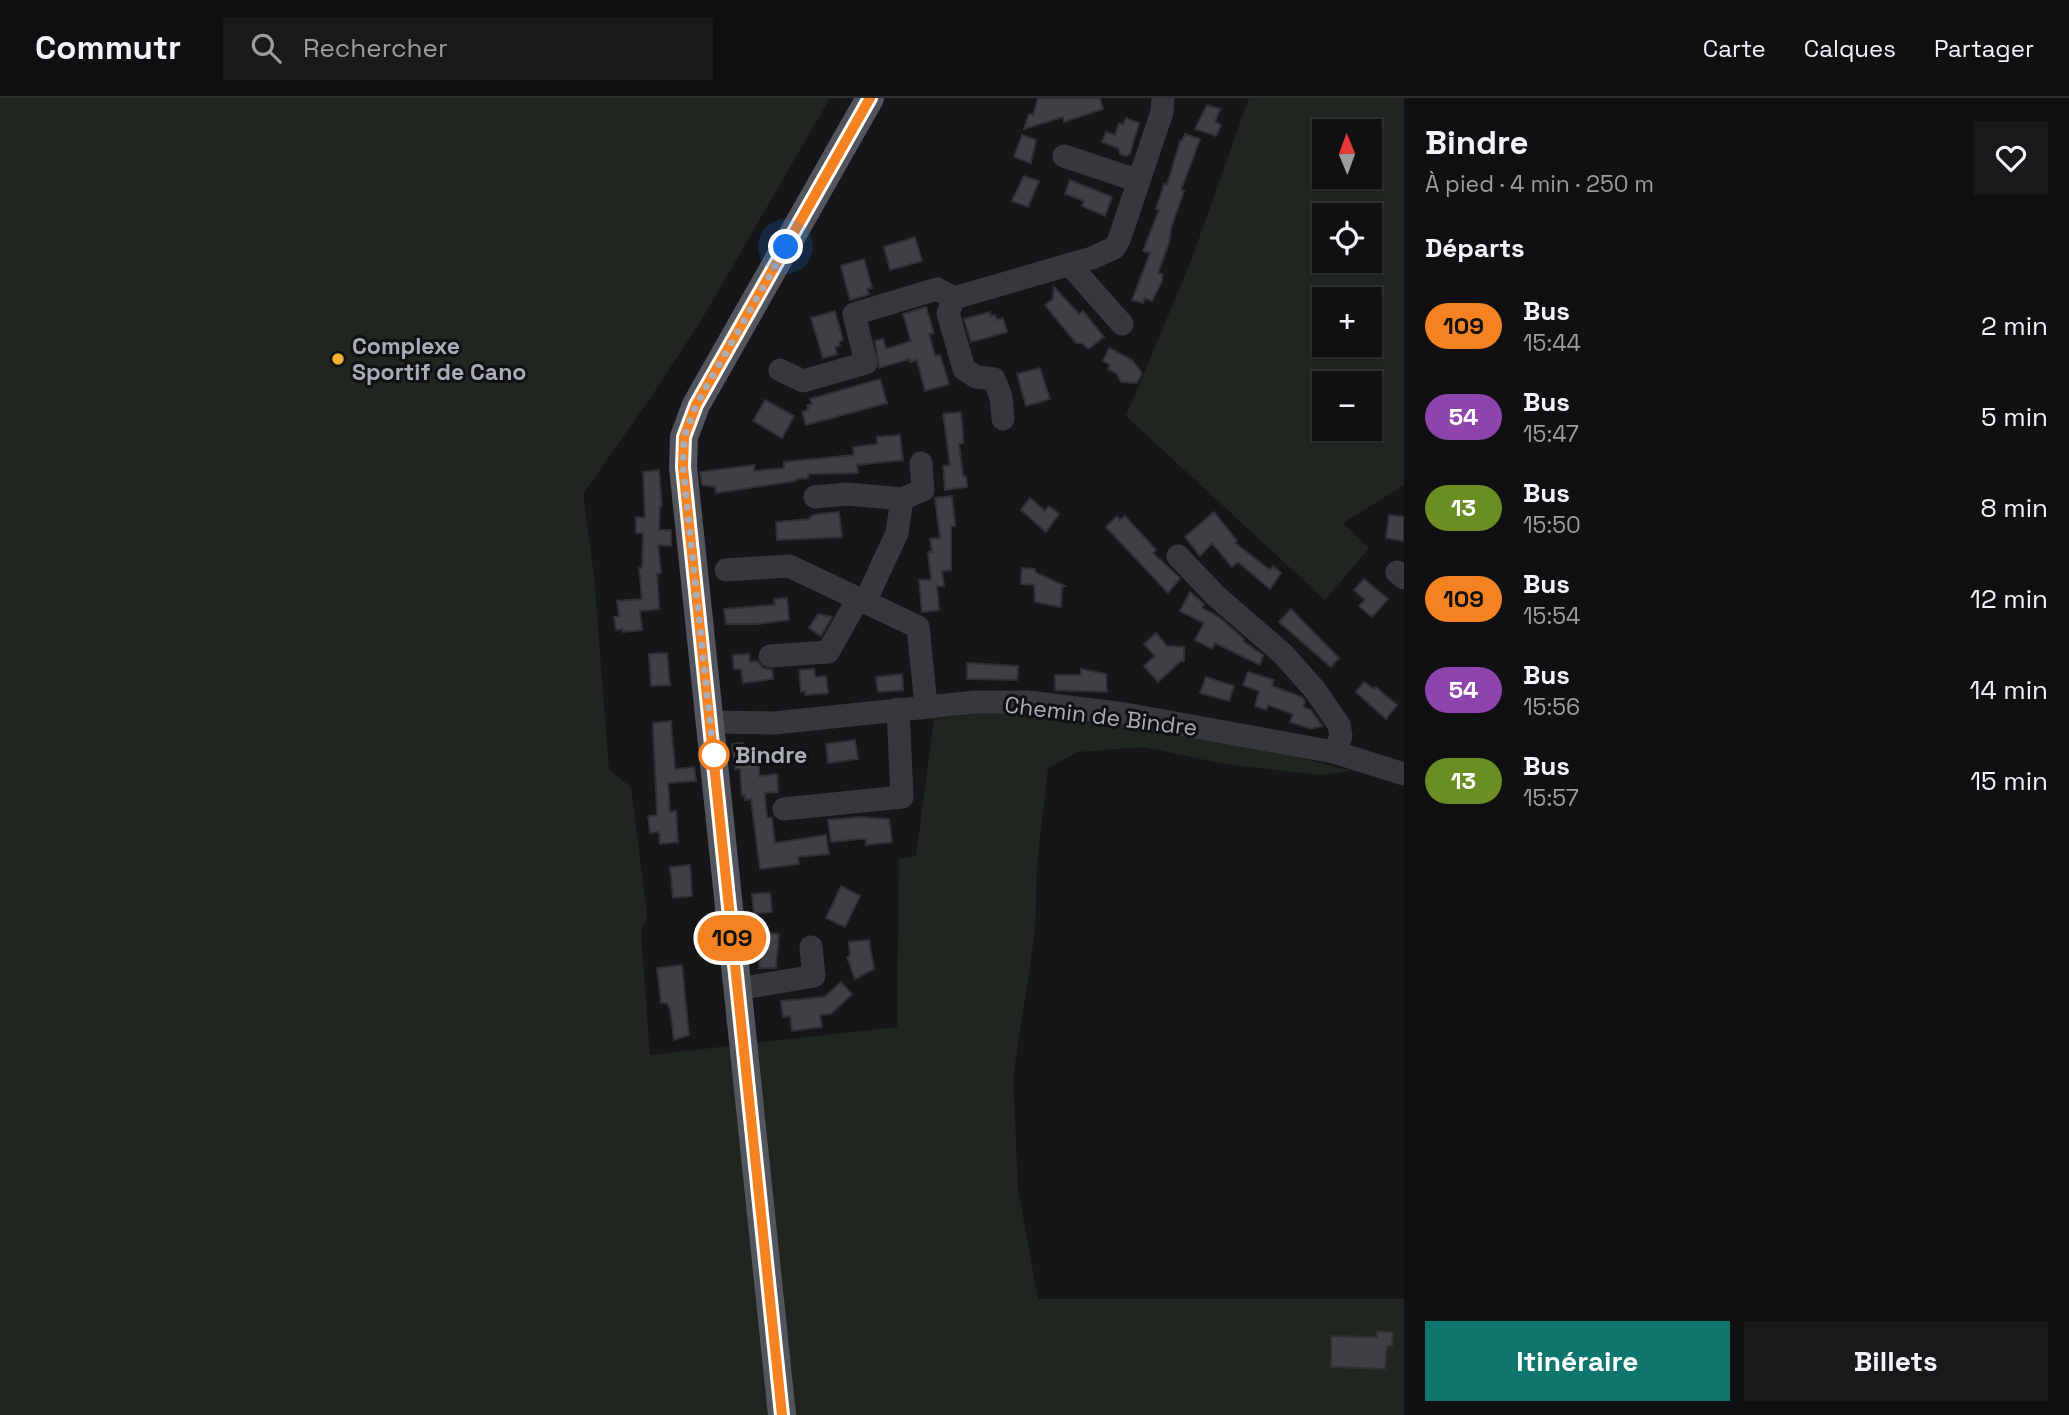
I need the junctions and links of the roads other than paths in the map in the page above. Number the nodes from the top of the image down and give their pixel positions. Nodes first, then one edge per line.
1 (870, 98) edge
2 (1163, 98) edge
3 (1064, 156) dead end
4 (1139, 181) junction
5 (1070, 265) junction
6 (954, 298) junction
7 (1122, 324) dead end
8 (780, 370) dead end
9 (1003, 419) dead end
10 (920, 463) dead end
11 (815, 497) dead end
12 (902, 499) junction
13 (1178, 556) dead end
14 (726, 570) dead end
15 (861, 600) junction
16 (770, 656) dead end
17 (926, 706) junction
18 (898, 709) junction
19 (710, 722) junction
20 (1334, 752) junction
21 (1404, 774) edge
22 (784, 809) dead end
23 (811, 947) dead end
24 (738, 989) junction
25 (782, 1415) edge

1 - 19 main road
2 - 4 street
3 - 4 street
4 - 5 street
5 - 6 street
5 - 7 street
6 - 8 street
6 - 9 street
10 - 12 street
11 - 12 street
12 - 15 street
13 - 20 street
14 - 15 street
15 - 16 street
15 - 17 street
17 - 18 street, Chemin de Bindre
17 - 20 street, Chemin de Bindre
18 - 19 street, Chemin de Bindre
18 - 22 street
19 - 24 main road
20 - 21 street, Chemin de Bindre
23 - 24 street
24 - 25 main road

